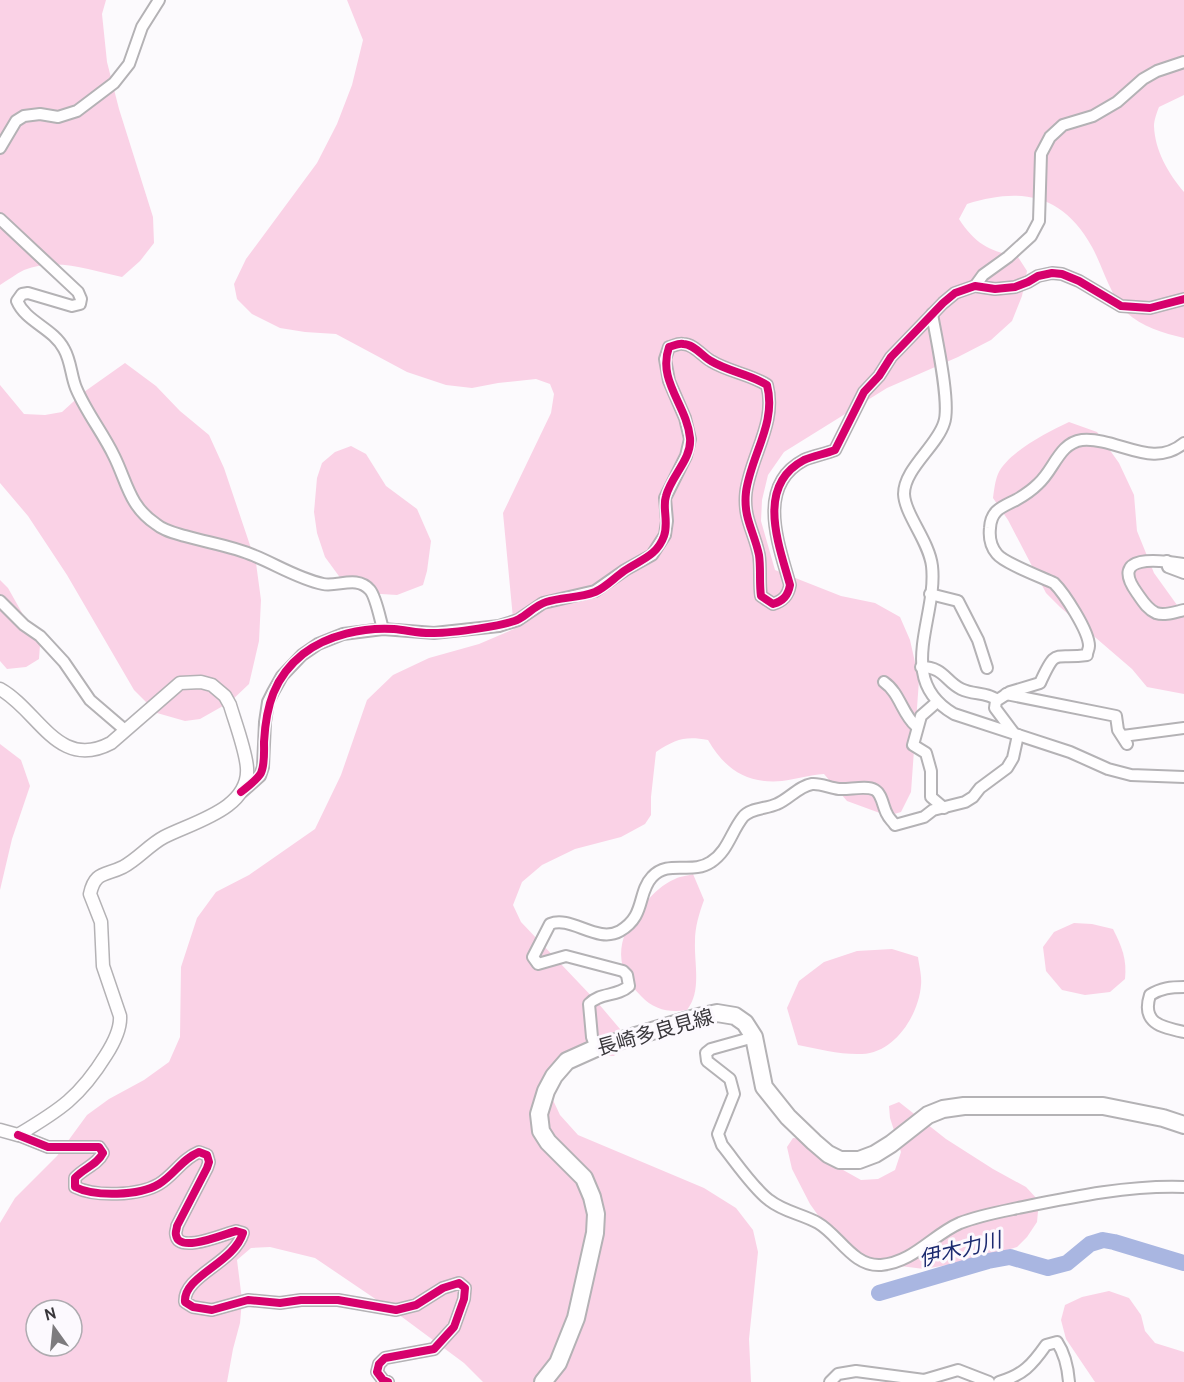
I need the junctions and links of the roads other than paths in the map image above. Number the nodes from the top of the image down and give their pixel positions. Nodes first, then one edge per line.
1 (159, 0) edge
2 (1184, 62) edge
3 (0, 148) edge
4 (0, 219) edge
5 (975, 286) junction
6 (1184, 299) edge
7 (932, 314) junction
8 (1184, 443) edge
9 (1167, 561) junction
10 (1184, 564) edge
11 (1184, 573) edge
12 (930, 594) junction
13 (0, 602) edge
14 (1184, 610) edge
15 (383, 629) junction
16 (921, 667) junction
17 (987, 668) dead end
18 (884, 682) dead end
19 (0, 689) edge
20 (1001, 697) junction
21 (937, 702) junction
22 (916, 726) junction
23 (1184, 728) edge
24 (125, 730) junction
25 (1016, 734) junction
26 (1184, 777) edge
27 (241, 792) junction
28 (944, 807) junction
29 (1184, 987) edge
30 (1184, 1032) edge
31 (754, 1037) junction
32 (596, 1048) junction
33 (1184, 1125) edge
34 (0, 1130) edge
35 (18, 1135) junction
36 (1184, 1187) edge
37 (388, 1382) edge
38 (543, 1382) edge
39 (830, 1382) edge
40 (989, 1382) edge
41 (999, 1382) edge
42 (1069, 1382) edge

1 - 3 street
2 - 5 street
4 - 15 street
5 - 6 street
5 - 7 street
7 - 12 street
7 - 15 street
8 - 20 street
9 - 10 street
9 - 11 street
9 - 14 street
12 - 16 street
12 - 17 street
13 - 24 street
15 - 27 street
16 - 20 street
16 - 21 street
18 - 22 street
19 - 24 street
20 - 23 street
20 - 25 street
21 - 22 street
21 - 25 street
22 - 28 street
24 - 27 street
25 - 26 street
25 - 28 street
27 - 35 street
28 - 32 street
29 - 30 street
31 - 32 main road, 長崎多良見線
31 - 33 main road
31 - 36 street
32 - 38 main road, 長崎多良見線
34 - 35 street
35 - 37 street
39 - 40 street
41 - 42 street

